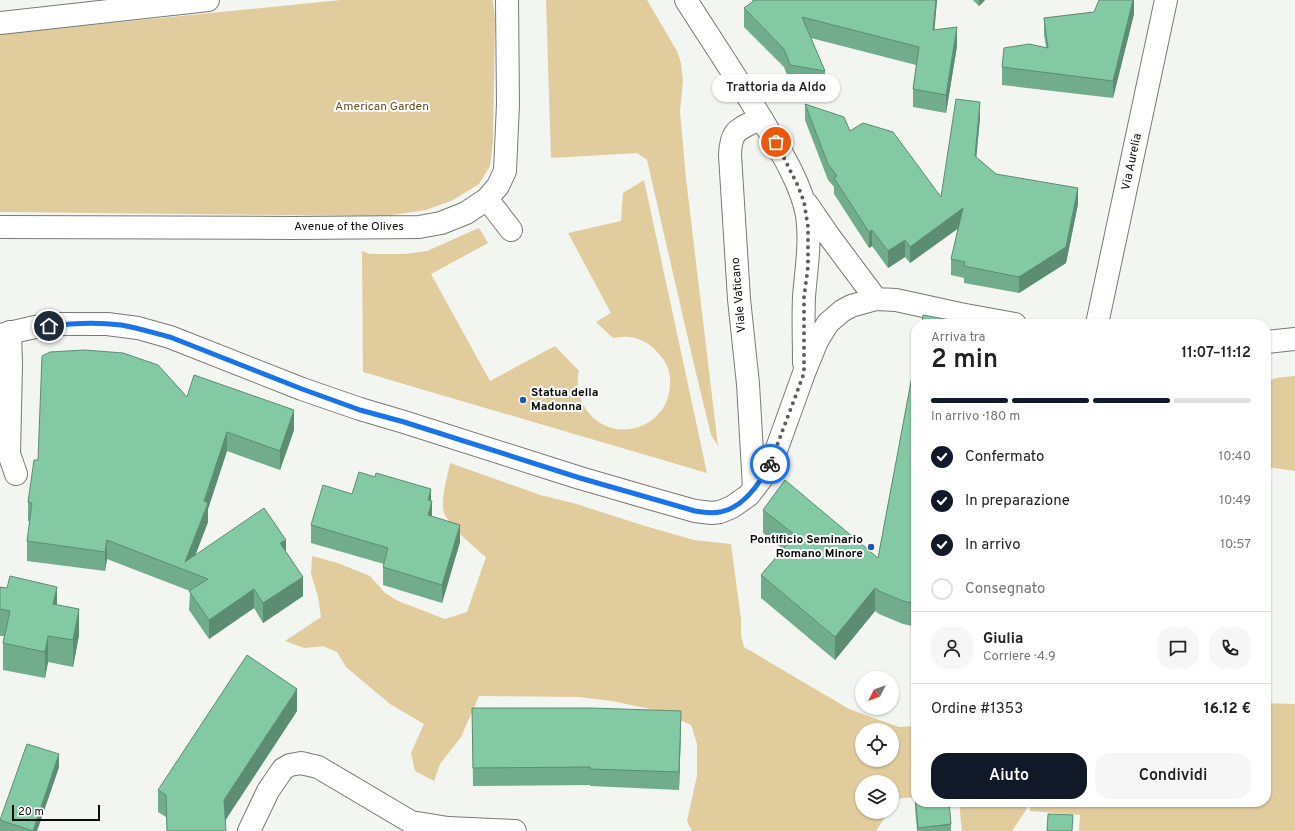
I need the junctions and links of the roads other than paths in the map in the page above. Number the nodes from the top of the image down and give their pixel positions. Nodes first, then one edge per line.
1 (208, 0) edge
2 (507, 0) edge
3 (686, 0) edge
4 (1166, 0) edge
5 (0, 23) edge
6 (761, 118) junction
7 (801, 195) junction
8 (487, 199) junction
9 (0, 227) edge
10 (511, 230) dead end
11 (876, 299) junction
12 (988, 319) edge
13 (1098, 319) edge
14 (5, 334) edge
15 (1295, 339) edge
16 (1271, 341) edge
17 (804, 373) junction
18 (16, 474) dead end
19 (754, 488) junction
20 (249, 831) edge
21 (515, 831) edge

1 - 5 street
2 - 8 street, Avenue of the Olives
3 - 6 street
4 - 13 street, Via Aurelia
6 - 7 street
6 - 19 street, Viale Vaticano
7 - 11 street
7 - 17 street
8 - 9 street, Avenue of the Olives
8 - 10 street
11 - 12 street
11 - 17 street
14 - 18 street
14 - 19 street
15 - 16 street
17 - 19 street
20 - 21 street

